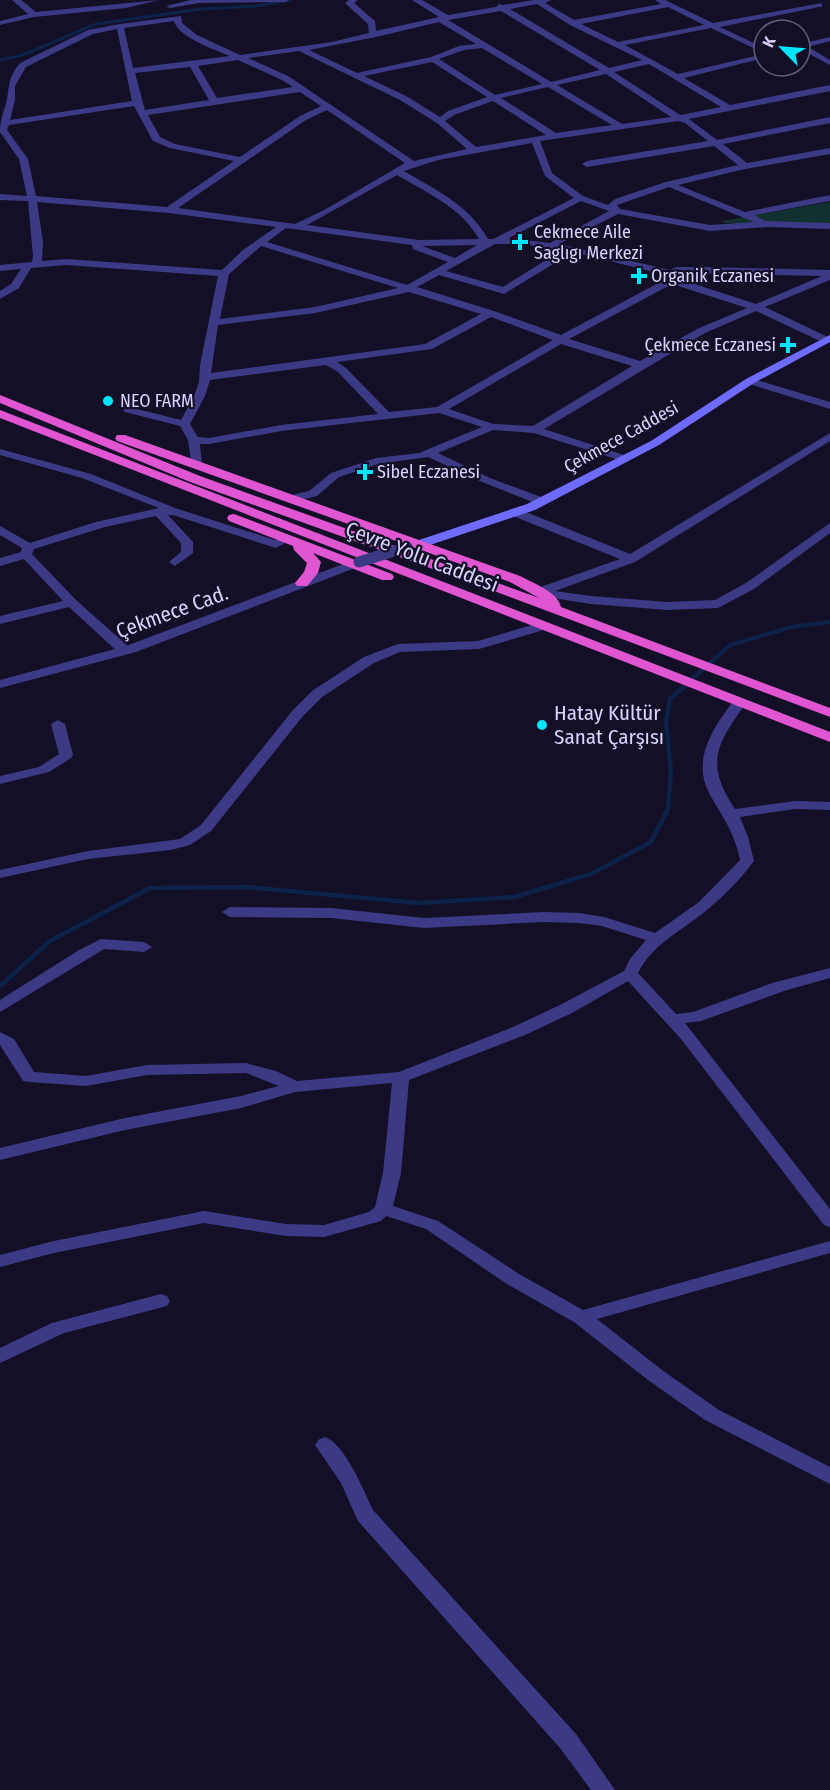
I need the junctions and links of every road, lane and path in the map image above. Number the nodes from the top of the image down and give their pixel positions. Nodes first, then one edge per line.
1 (16, 0) edge
2 (156, 0) edge
3 (285, 0) edge
4 (354, 0) edge
5 (416, 0) edge
6 (489, 0) edge
7 (547, 0) edge
8 (537, 2) junction
9 (666, 2) edge
10 (816, 2) edge
11 (170, 6) junction
12 (502, 8) junction
13 (830, 11) edge
14 (34, 15) junction
15 (180, 16) junction
16 (444, 19) junction
17 (0, 23) edge
18 (573, 23) junction
19 (120, 26) junction
20 (712, 26) junction
21 (376, 35) junction
22 (830, 39) edge
23 (812, 43) edge
24 (484, 45) junction
25 (615, 45) junction
26 (752, 45) edge
27 (298, 48) junction
28 (812, 53) edge
29 (240, 58) junction
30 (433, 59) junction
31 (752, 59) edge
32 (650, 62) junction
33 (830, 63) edge
34 (193, 64) junction
35 (129, 70) junction
36 (609, 72) junction
37 (358, 75) junction
38 (676, 77) junction
39 (552, 85) junction
40 (830, 88) edge
41 (302, 89) junction
42 (496, 97) junction
43 (11, 100) junction
44 (0, 101) edge
45 (214, 102) junction
46 (137, 103) junction
47 (327, 107) junction
48 (728, 108) junction
49 (143, 113) junction
50 (679, 118) junction
51 (830, 120) edge
52 (440, 121) junction
53 (5, 123) junction
54 (621, 127) junction
55 (554, 136) junction
56 (535, 139) junction
57 (715, 143) junction
58 (473, 149) junction
59 (830, 151) edge
60 (819, 154) junction
61 (242, 160) junction
62 (830, 161) edge
63 (413, 164) junction
64 (587, 164) dead end
65 (745, 166) junction
66 (397, 171) junction
67 (669, 184) junction
68 (0, 197) edge
69 (33, 197) junction
70 (580, 198) junction
71 (830, 198) edge
72 (170, 210) junction
73 (617, 211) junction
74 (740, 215) junction
75 (768, 224) junction
76 (291, 226) junction
77 (690, 226) junction
78 (830, 226) edge
79 (399, 240) junction
80 (484, 240) junction
81 (498, 240) junction
82 (261, 243) junction
83 (553, 246) junction
84 (571, 249) junction
85 (455, 261) junction
86 (33, 264) junction
87 (0, 268) edge
88 (439, 272) junction
89 (224, 273) junction
90 (830, 274) edge
91 (671, 276) junction
92 (408, 289) junction
93 (0, 296) edge
94 (756, 307) junction
95 (490, 313) junction
96 (213, 323) junction
97 (828, 339) edge
98 (560, 340) junction
99 (321, 362) junction
100 (641, 365) junction
101 (207, 376) junction
102 (750, 381) junction
103 (0, 399) edge
104 (830, 406) edge
105 (129, 410) dead end
106 (440, 410) junction
107 (0, 414) edge
108 (385, 415) junction
109 (184, 424) junction
110 (492, 427) junction
111 (535, 430) junction
112 (830, 436) edge
113 (194, 440) junction
114 (6, 453) edge
115 (429, 453) junction
116 (623, 458) junction
117 (0, 464) edge
118 (196, 465) junction
119 (292, 498) junction
120 (540, 501) junction
121 (174, 511) junction
122 (159, 512) junction
123 (517, 513) junction
124 (830, 527) edge
125 (0, 530) edge
126 (286, 539) junction
127 (413, 546) junction
128 (28, 551) junction
129 (631, 559) junction
130 (0, 562) edge
131 (175, 562) dead end
132 (356, 563) junction
133 (302, 583) junction
134 (540, 592) junction
135 (72, 603) junction
136 (567, 615) junction
137 (0, 620) edge
138 (547, 628) junction
139 (125, 651) junction
140 (0, 684) edge
141 (740, 702) junction
142 (830, 713) edge
143 (58, 724) dead end
144 (830, 737) edge
145 (0, 780) edge
146 (830, 806) edge
147 (731, 814) junction
148 (0, 874) edge
149 (230, 912) dead end
150 (657, 938) junction
151 (144, 947) dead end
152 (830, 973) edge
153 (630, 974) junction
154 (0, 1006) edge
155 (672, 1019) junction
156 (0, 1037) edge
157 (401, 1077) junction
158 (295, 1087) junction
159 (0, 1154) edge
160 (383, 1209) junction
161 (830, 1221) edge
162 (830, 1247) edge
163 (0, 1261) edge
164 (161, 1301) dead end
165 (581, 1317) junction
166 (0, 1356) edge
167 (325, 1445) dead end
168 (830, 1475) edge
169 (604, 1790) edge

1 - 14 street
2 - 11 street
2 - 14 street
3 - 11 street
4 - 21 street
5 - 16 street
6 - 12 street
7 - 8 street
8 - 12 street
8 - 18 street
9 - 18 street
9 - 20 street
10 - 13 street
10 - 20 street
11 - 15 street
12 - 16 street
12 - 36 street
14 - 17 street
15 - 19 street
15 - 29 street
16 - 21 street
16 - 24 street
18 - 25 street
19 - 35 street
19 - 43 street
20 - 25 street
20 - 26 street
21 - 27 street
22 - 23 street
24 - 30 street
24 - 39 street
25 - 32 street
27 - 29 street
27 - 37 street
28 - 33 street
29 - 34 street
29 - 41 street
30 - 37 street
30 - 42 street
31 - 38 street
32 - 36 street
32 - 38 street
34 - 35 street
34 - 45 street
35 - 46 street
36 - 39 street
36 - 50 street
37 - 52 street
38 - 48 street
39 - 42 street
39 - 54 street
40 - 48 street
41 - 45 street
41 - 47 street
42 - 52 street
42 - 55 street
43 - 44 street
43 - 53 street
45 - 49 street
46 - 49 street
46 - 53 street
47 - 61 street
47 - 63 street
48 - 50 street
49 - 61 street
50 - 54 street
50 - 57 street
51 - 57 street
52 - 58 street
53 - 69 street
54 - 55 street
55 - 56 street
56 - 58 street
56 - 70 street
57 - 64 street
57 - 65 street
58 - 63 street
59 - 60 street
60 - 62 street
60 - 65 street
61 - 72 street
63 - 66 street
65 - 67 street
66 - 76 street
66 - 80 street
67 - 73 street
67 - 74 street
68 - 69 street
69 - 72 street
69 - 86 street
70 - 73 street
70 - 81 street
71 - 74 street
72 - 76 street
73 - 77 street
73 - 83 street
74 - 75 street
74 - 77 street
75 - 77 street
75 - 78 street
76 - 79 street
76 - 82 street
79 - 80 street
79 - 85 street
80 - 81 street
81 - 83 street
81 - 85 street
82 - 89 street
82 - 92 street
83 - 84 street
84 - 88 street
84 - 91 street
85 - 88 street
86 - 87 street
86 - 89 street
86 - 93 street
88 - 92 street
89 - 96 street
90 - 91 street
90 - 94 street
91 - 94 street
91 - 98 street
92 - 95 street
92 - 96 street
94 - 97 street
94 - 100 street
95 - 98 street
95 - 99 street
96 - 101 street
97 - 102 main road, Çekmece Caddesi
98 - 100 street
98 - 106 street
99 - 101 street
99 - 108 street
100 - 111 street
101 - 109 street
102 - 104 street
102 - 116 main road, Çekmece Caddesi
103 - 118 highway
103 - 136 highway, Çevre Yolu Caddesi
105 - 109 street
106 - 108 street
106 - 110 street
107 - 126 highway
107 - 138 highway, Çevre Yolu Caddesi
108 - 113 street
109 - 113 street
110 - 111 street
110 - 115 street
111 - 116 street
112 - 129 street
113 - 118 street
114 - 117 street
114 - 121 street
115 - 119 street
115 - 120 street
116 - 120 main road, Çekmece Caddesi
118 - 119 highway
119 - 127 highway
120 - 123 main road, Çekmece Caddesi
121 - 122 street
121 - 126 street
122 - 128 street
122 - 131 street
123 - 127 main road, Çekmece Caddesi
123 - 129 street
124 - 134 street
125 - 128 street
126 - 132 highway
126 - 133 highway
127 - 132 street, Çekmece Cad., bridge
127 - 134 highway
128 - 130 street
128 - 135 street
129 - 134 street
132 - 133 street, Çekmece Cad.
132 - 138 highway
133 - 139 street, Çekmece Cad.
134 - 136 highway
135 - 137 street
135 - 139 street
136 - 142 highway, Çevre Yolu Caddesi
138 - 141 highway, Çevre Yolu Caddesi
138 - 148 street
139 - 140 street, Çekmece Cad.
141 - 144 highway, Çevre Yolu Caddesi
141 - 147 street
143 - 145 street
146 - 147 street
147 - 150 street
149 - 150 street
150 - 153 street
151 - 154 street
152 - 155 street
153 - 155 street
153 - 157 street
155 - 161 street
156 - 158 street
157 - 158 street
157 - 160 street
158 - 159 street
160 - 163 street
160 - 165 street
162 - 165 street
164 - 166 street
165 - 168 street
167 - 169 street

